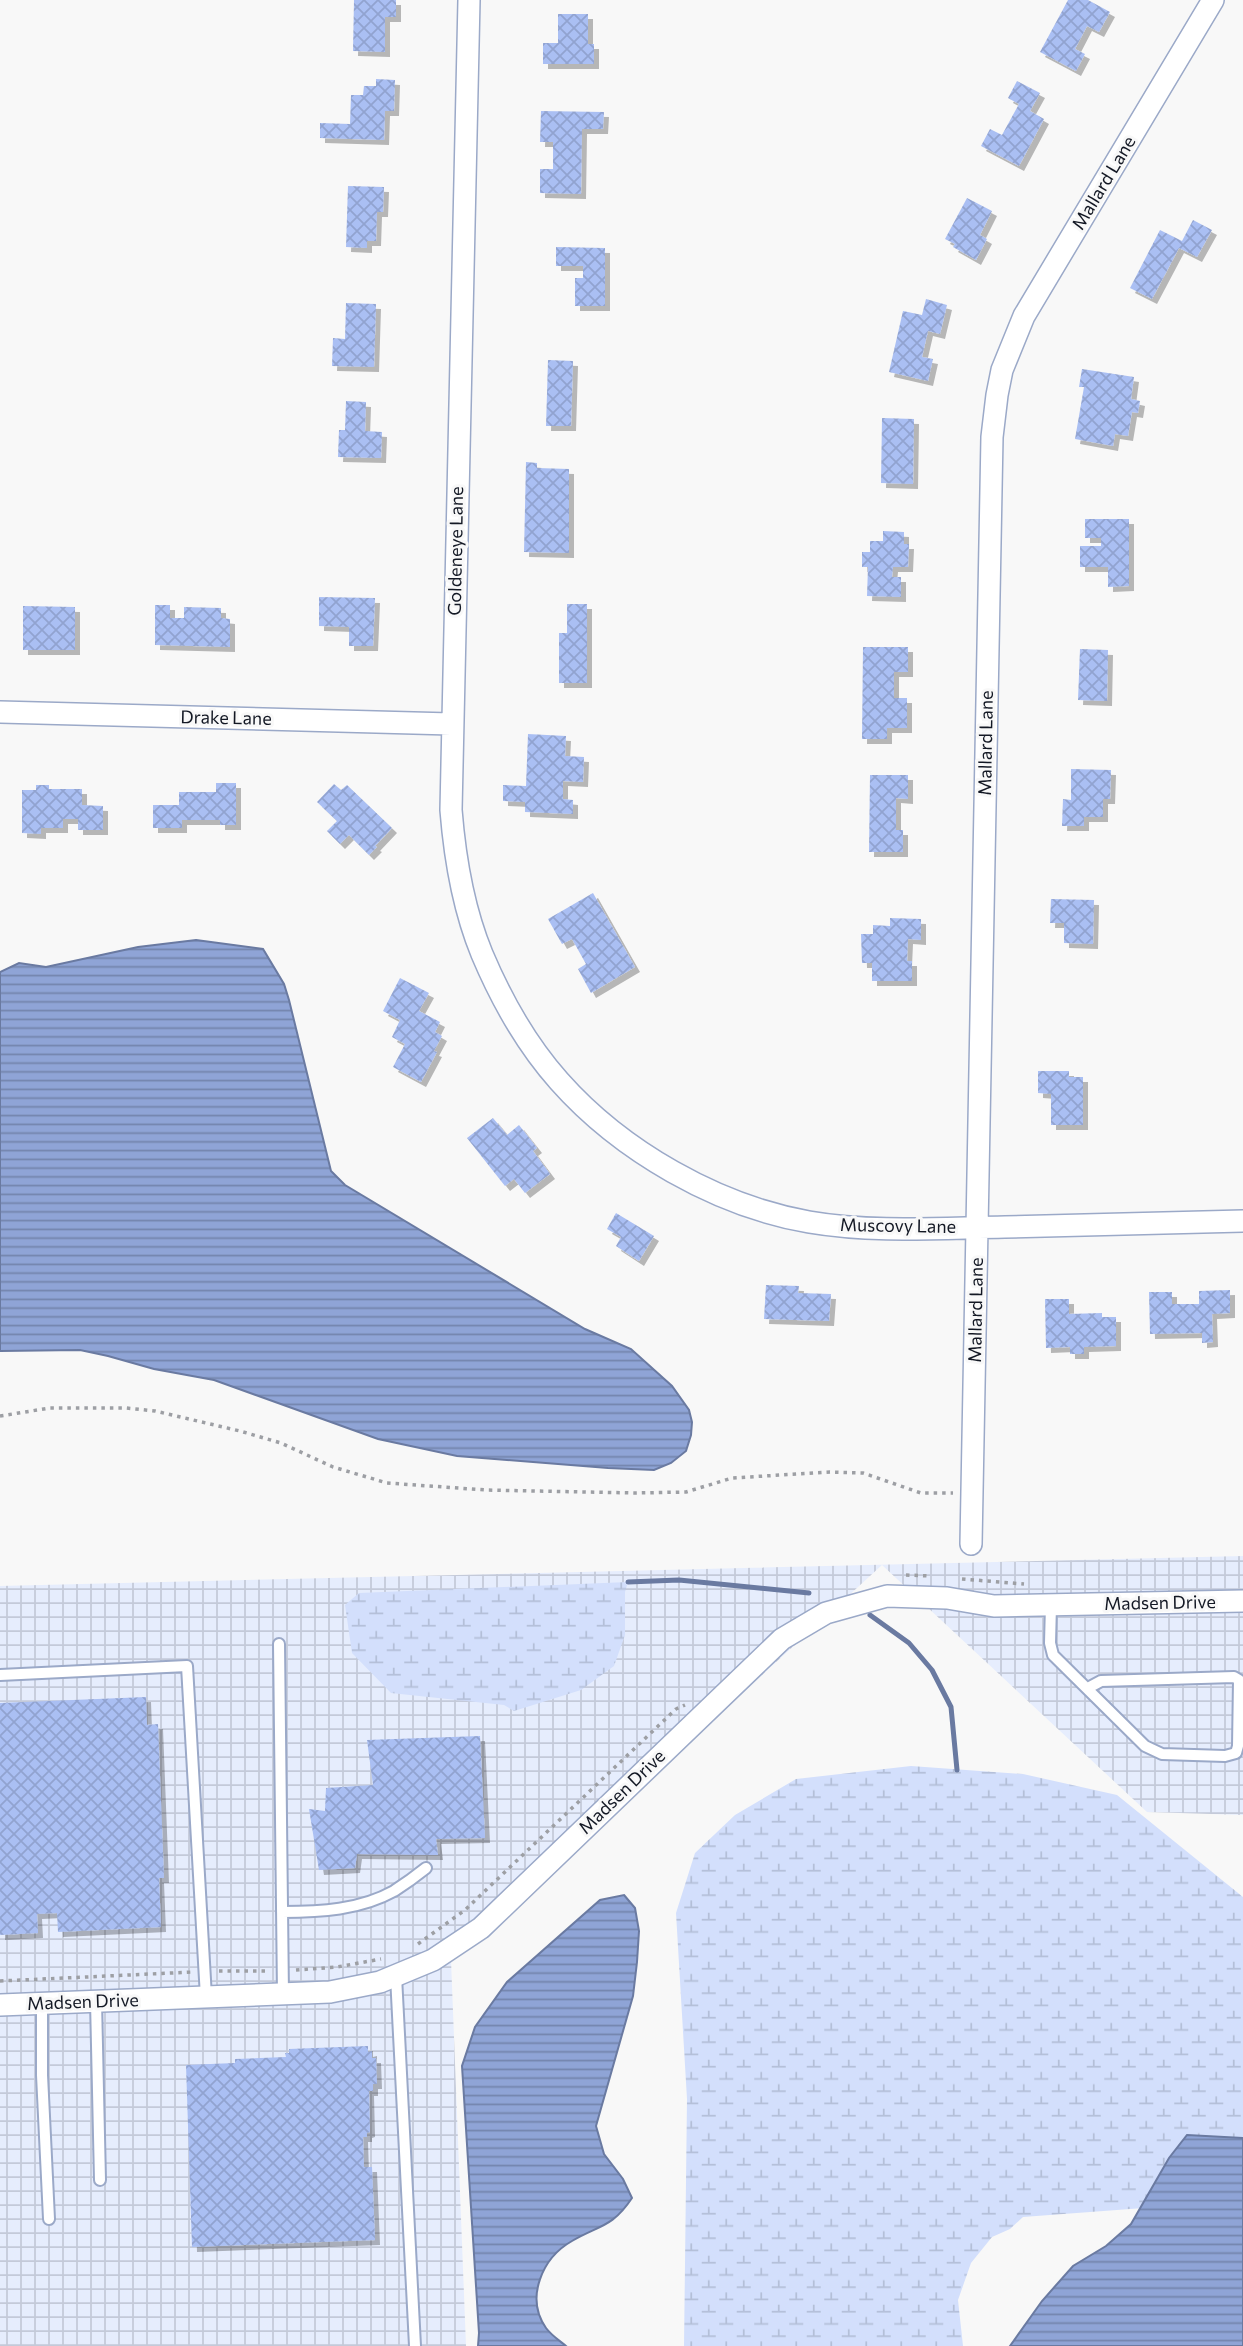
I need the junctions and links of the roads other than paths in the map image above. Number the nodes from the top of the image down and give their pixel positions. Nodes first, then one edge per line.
1 (469, 0) edge
2 (1213, 0) edge
3 (0, 712) edge
4 (452, 723) junction
5 (556, 1077) joint
6 (1243, 1221) edge
7 (977, 1227) junction
8 (971, 1544) dead end
9 (1243, 1601) edge
10 (1051, 1605) junction
11 (279, 1644) dead end
12 (0, 1675) edge
13 (1088, 1688) junction
14 (426, 1868) dead end
15 (282, 1912) junction
16 (396, 1976) junction
17 (283, 1994) junction
18 (206, 1997) junction
19 (96, 2001) junction
20 (42, 2004) junction
21 (0, 2005) edge
22 (100, 2180) dead end
23 (49, 2219) dead end
24 (415, 2346) edge

1 - 4 street, Goldeneye Lane
2 - 7 street, Mallard Lane
3 - 4 street, Drake Lane
4 - 5 street, Goldeneye Lane
5 - 7 street, Muscovy Lane
6 - 7 street, Muscovy Lane
7 - 8 street, Mallard Lane
9 - 10 street, Madsen Drive
10 - 13 lane
10 - 16 street, Madsen Drive
11 - 15 lane
12 - 18 lane
13 - 13 lane
14 - 15 lane
15 - 17 lane
16 - 17 street, Madsen Drive
16 - 24 lane
17 - 18 street, Madsen Drive
18 - 19 street, Madsen Drive
19 - 20 street, Madsen Drive
19 - 22 lane
20 - 21 street, Madsen Drive
20 - 23 lane

